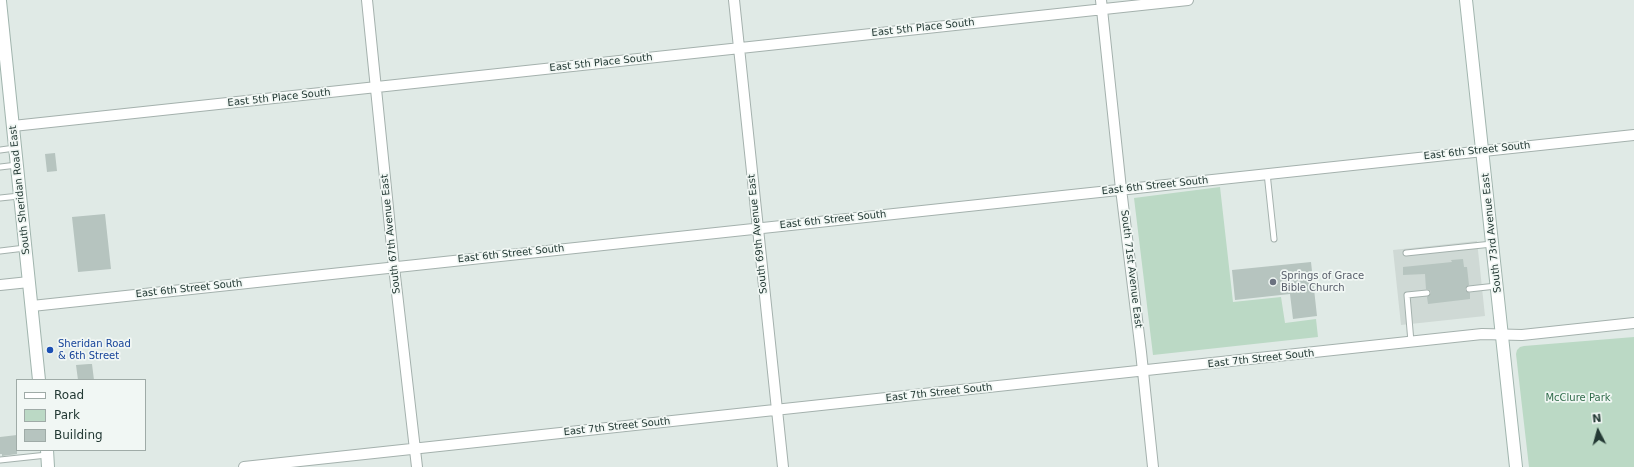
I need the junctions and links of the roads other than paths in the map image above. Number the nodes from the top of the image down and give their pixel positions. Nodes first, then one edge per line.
1 (367, 0) edge
2 (734, 0) edge
3 (1188, 0) edge
4 (1466, 0) edge
5 (0, 1) edge
6 (1102, 5) edge
7 (739, 48) junction
8 (377, 88) junction
9 (13, 126) junction
10 (1634, 135) edge
11 (15, 148) junction
12 (0, 150) edge
13 (1483, 150) junction
14 (17, 165) junction
15 (0, 167) edge
16 (1267, 174) junction
17 (1121, 189) junction
18 (20, 196) junction
19 (0, 198) edge
20 (757, 228) junction
21 (1274, 239) dead end
22 (1493, 244) junction
23 (26, 248) junction
24 (0, 251) edge
25 (1406, 253) dead end
26 (394, 267) junction
27 (29, 282) junction
28 (0, 285) edge
29 (1498, 286) junction
30 (1469, 289) dead end
31 (1427, 293) dead end
32 (32, 306) junction
33 (1634, 323) edge
34 (1503, 335) junction
35 (1411, 343) junction
36 (1143, 371) junction
37 (39, 379) edge
38 (778, 410) junction
39 (415, 449) junction
40 (47, 457) edge
41 (0, 460) edge
42 (244, 467) edge
43 (417, 467) edge
44 (783, 467) edge
45 (1153, 467) edge
46 (1516, 467) edge

1 - 8 street, South 67th Avenue East
2 - 7 street, South 69th Avenue East
3 - 6 street, East 5th Place South
4 - 13 street, South 73rd Avenue East
5 - 9 street, South Sheridan Road East
6 - 7 street, East 5th Place South
6 - 17 street, South 71st Avenue East
7 - 8 street, East 5th Place South
7 - 20 street, South 69th Avenue East
8 - 9 street, East 5th Place South
8 - 26 street, South 67th Avenue East
9 - 11 street, South Sheridan Road East
10 - 13 street, East 6th Street South
11 - 12 lane
11 - 14 street, South Sheridan Road East
13 - 16 street, East 6th Street South
13 - 22 street, South 73rd Avenue East
14 - 15 lane
14 - 18 street, South Sheridan Road East
16 - 17 street, East 6th Street South
16 - 21 lane
17 - 20 street, East 6th Street South
17 - 36 street, South 71st Avenue East
18 - 19 lane
18 - 23 street, South Sheridan Road East
20 - 26 street, East 6th Street South
20 - 38 street, South 69th Avenue East
22 - 25 lane
22 - 29 street, South 73rd Avenue East
23 - 24 lane
23 - 27 street, South Sheridan Road East
26 - 32 street, East 6th Street South
26 - 39 street, South 67th Avenue East
27 - 28 street
27 - 32 street, South Sheridan Road East
29 - 30 lane
29 - 34 street, South 73rd Avenue East
31 - 35 lane
32 - 37 street, South Sheridan Road East
33 - 34 street, East 7th Street South
34 - 35 street, East 7th Street South
34 - 46 street, South 73rd Avenue East
35 - 36 street, East 7th Street South
36 - 38 street, East 7th Street South
36 - 45 street, South 71st Avenue East
38 - 39 street, East 7th Street South
38 - 44 street, South 69th Avenue East
39 - 42 street, East 7th Street South
39 - 43 street, South 67th Avenue East
40 - 41 lane

